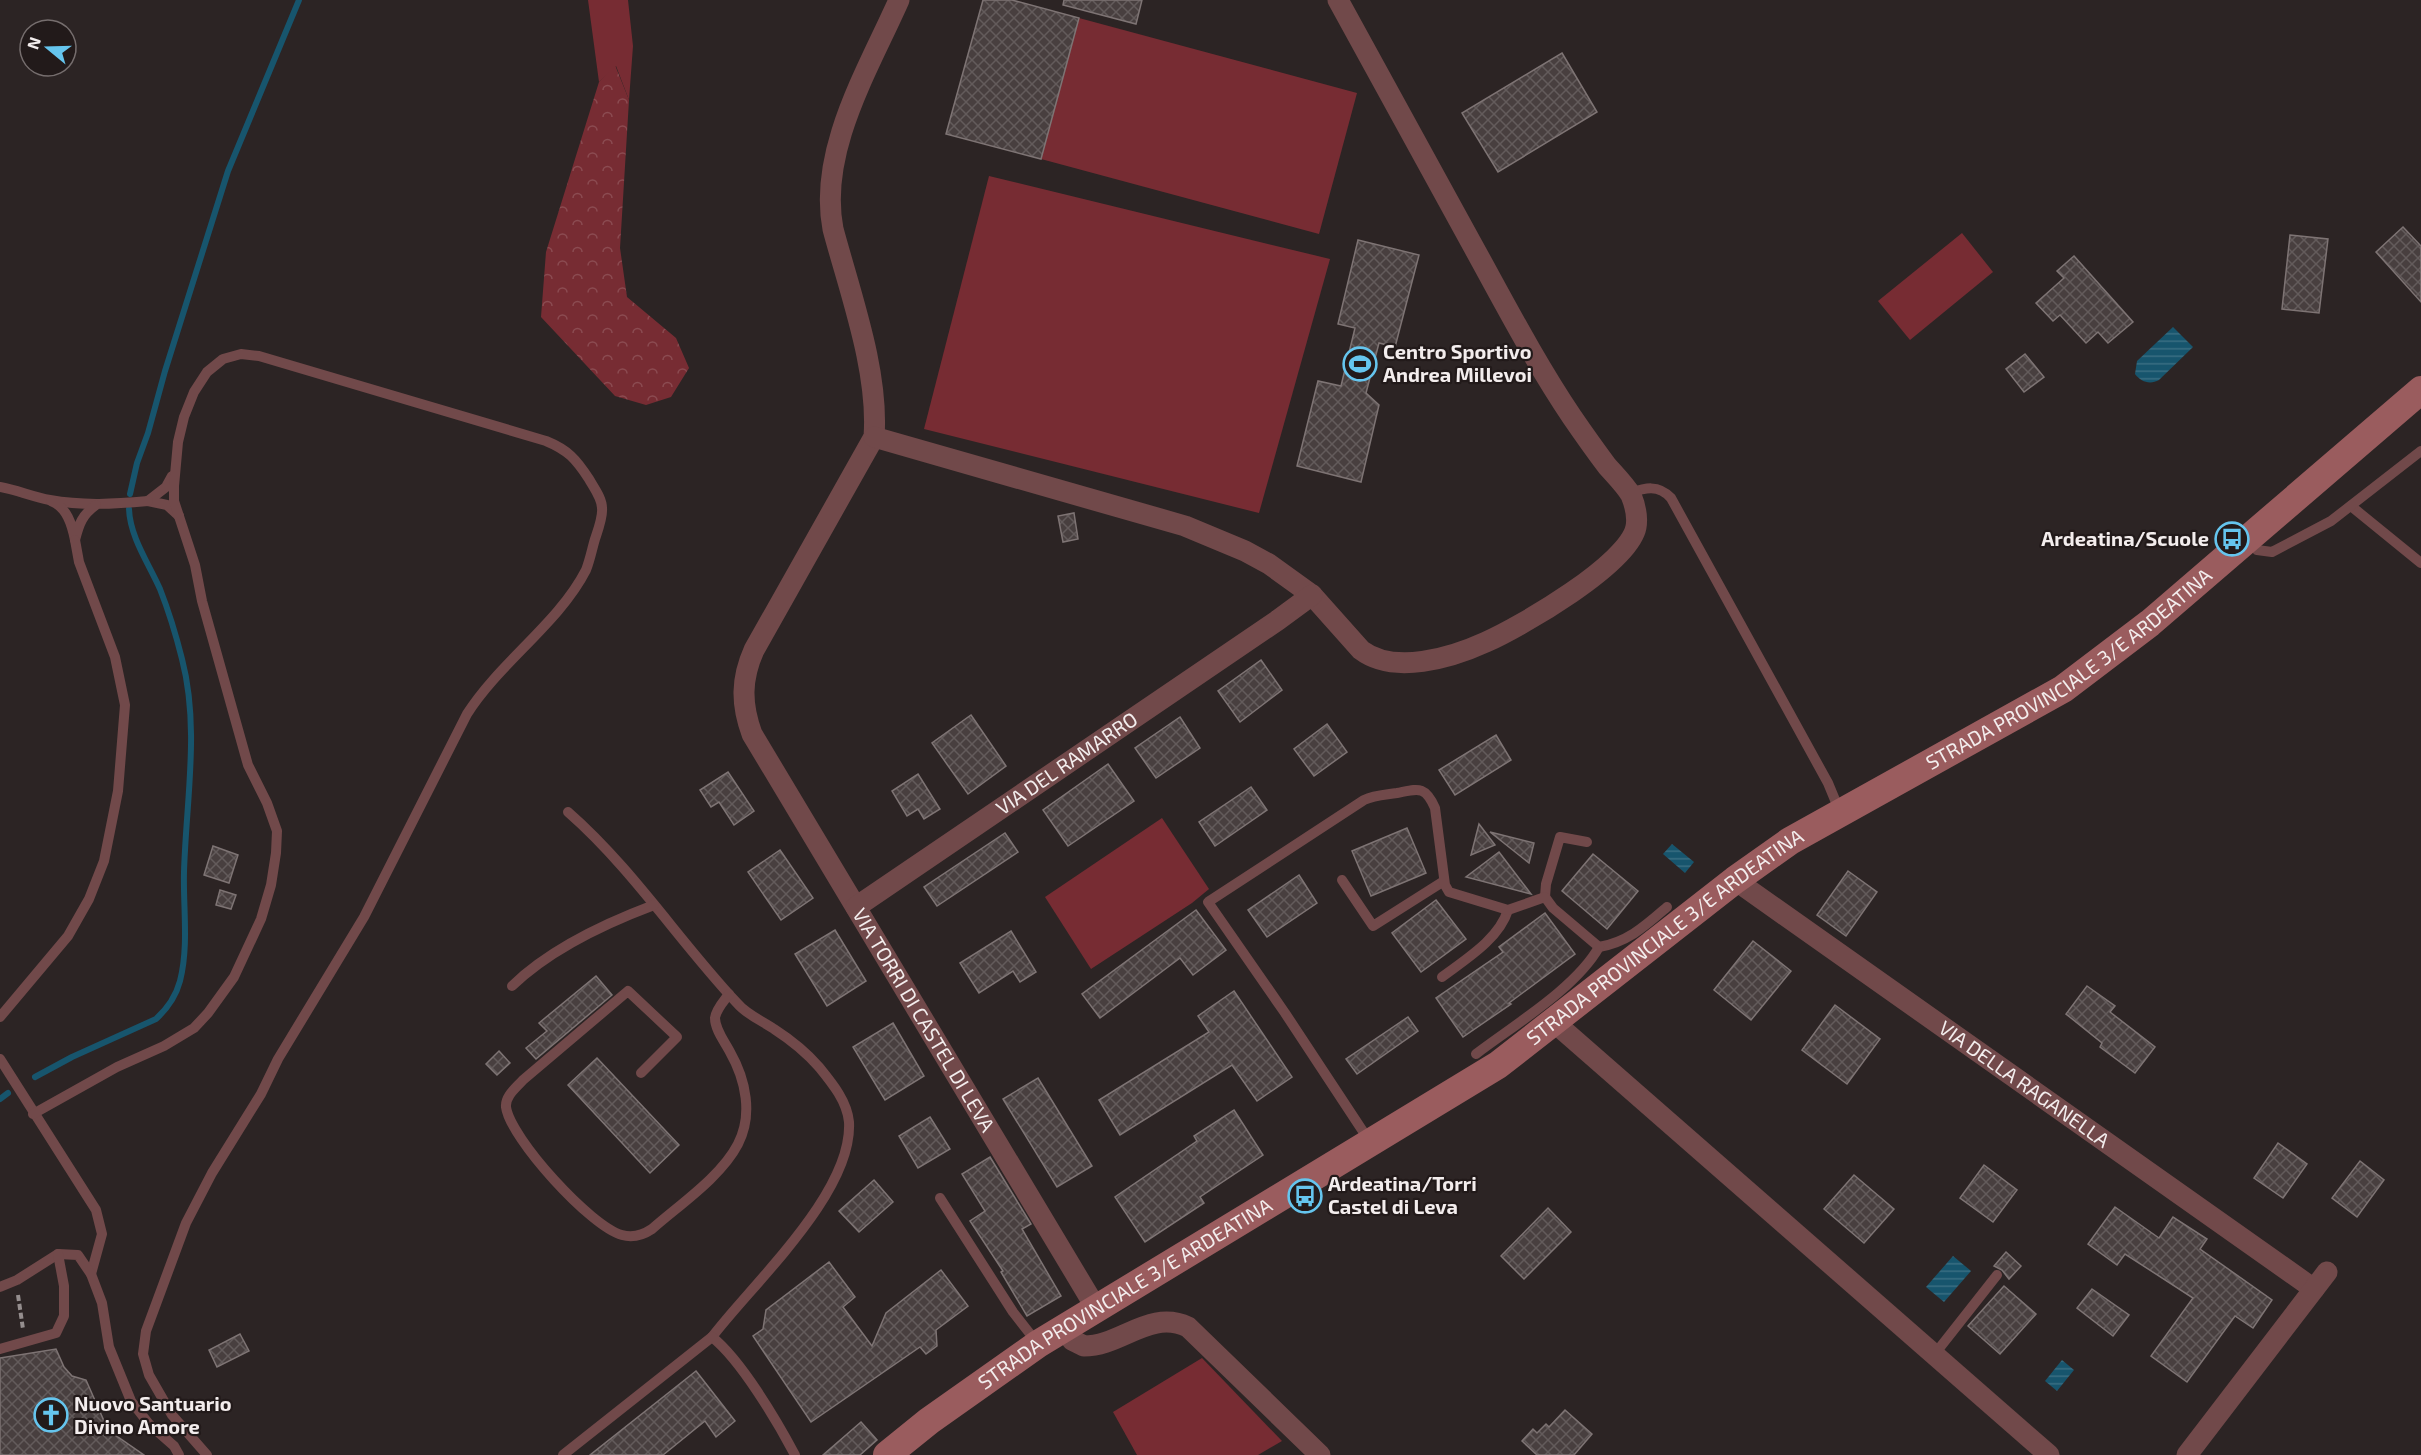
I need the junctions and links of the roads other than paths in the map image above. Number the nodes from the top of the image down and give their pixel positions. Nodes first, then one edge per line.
1 (899, 0) edge
2 (1338, 0) edge
3 (2421, 390) edge
4 (874, 437) junction
5 (2421, 451) edge
6 (176, 462) junction
7 (0, 487) edge
8 (1630, 493) junction
9 (48, 500) junction
10 (148, 501) junction
11 (96, 505) junction
12 (2351, 506) junction
13 (179, 516) junction
14 (2248, 539) junction
15 (75, 540) junction
16 (2421, 563) edge
17 (1312, 595) junction
18 (568, 812) dead end
19 (1840, 812) junction
20 (1587, 842) dead end
21 (1342, 880) dead end
22 (1735, 880) junction
23 (1444, 881) junction
24 (1545, 897) junction
25 (654, 905) junction
26 (856, 907) junction
27 (1666, 907) dead end
28 (1508, 910) junction
29 (1599, 947) junction
30 (1442, 977) dead end
31 (512, 986) dead end
32 (729, 994) junction
33 (0, 1017) edge
34 (1554, 1022) junction
35 (1476, 1054) dead end
36 (0, 1059) edge
37 (641, 1073) dead end
38 (33, 1114) junction
39 (1370, 1142) junction
40 (940, 1198) dead end
41 (58, 1254) junction
42 (2327, 1272) dead end
43 (90, 1274) junction
44 (1997, 1275) dead end
45 (0, 1287) edge
46 (2314, 1289) junction
47 (1096, 1308) junction
48 (1064, 1327) junction
49 (712, 1337) junction
50 (1038, 1344) junction
51 (0, 1348) edge
52 (1934, 1355) junction
53 (179, 1455) edge
54 (207, 1455) edge
55 (563, 1455) edge
56 (795, 1455) edge
57 (887, 1455) edge
58 (1320, 1455) edge
59 (2049, 1455) edge
60 (2187, 1455) edge

1 - 4 street
2 - 8 street
3 - 14 main road, STRADA PROVINCIALE 3/E ARDEATINA
4 - 17 street
4 - 26 street, VIA TORRI DI CASTEL DI LEVA
5 - 12 lane
6 - 10 lane
6 - 13 lane
6 - 54 lane
7 - 9 lane
8 - 17 street
8 - 19 lane
9 - 11 lane
9 - 15 lane
10 - 11 lane
10 - 13 lane
11 - 15 lane
12 - 14 lane
12 - 16 lane
13 - 38 lane
14 - 19 main road, STRADA PROVINCIALE 3/E ARDEATINA
15 - 33 lane
17 - 26 street, VIA DEL RAMARRO
18 - 25 lane
19 - 22 main road, STRADA PROVINCIALE 3/E ARDEATINA
20 - 24 lane
21 - 23 lane
22 - 34 main road, STRADA PROVINCIALE 3/E ARDEATINA
22 - 46 street, VIA DELLA RAGANELLA
23 - 28 lane
23 - 39 lane
24 - 28 lane
24 - 29 lane
25 - 31 lane
25 - 32 lane
26 - 47 street, VIA TORRI DI CASTEL DI LEVA
27 - 29 lane
28 - 30 lane
29 - 35 lane
32 - 37 lane
32 - 49 lane
34 - 39 main road, STRADA PROVINCIALE 3/E ARDEATINA
34 - 52 street
36 - 38 lane
38 - 43 lane
39 - 47 main road, STRADA PROVINCIALE 3/E ARDEATINA
40 - 50 lane
41 - 43 lane
41 - 45 lane
41 - 51 lane
42 - 46 street
43 - 53 lane
44 - 52 lane
46 - 60 street
47 - 48 main road, STRADA PROVINCIALE 3/E ARDEATINA
48 - 50 main road, STRADA PROVINCIALE 3/E ARDEATINA
48 - 58 street
49 - 55 lane
49 - 56 lane
50 - 57 main road, STRADA PROVINCIALE 3/E ARDEATINA
52 - 59 street

